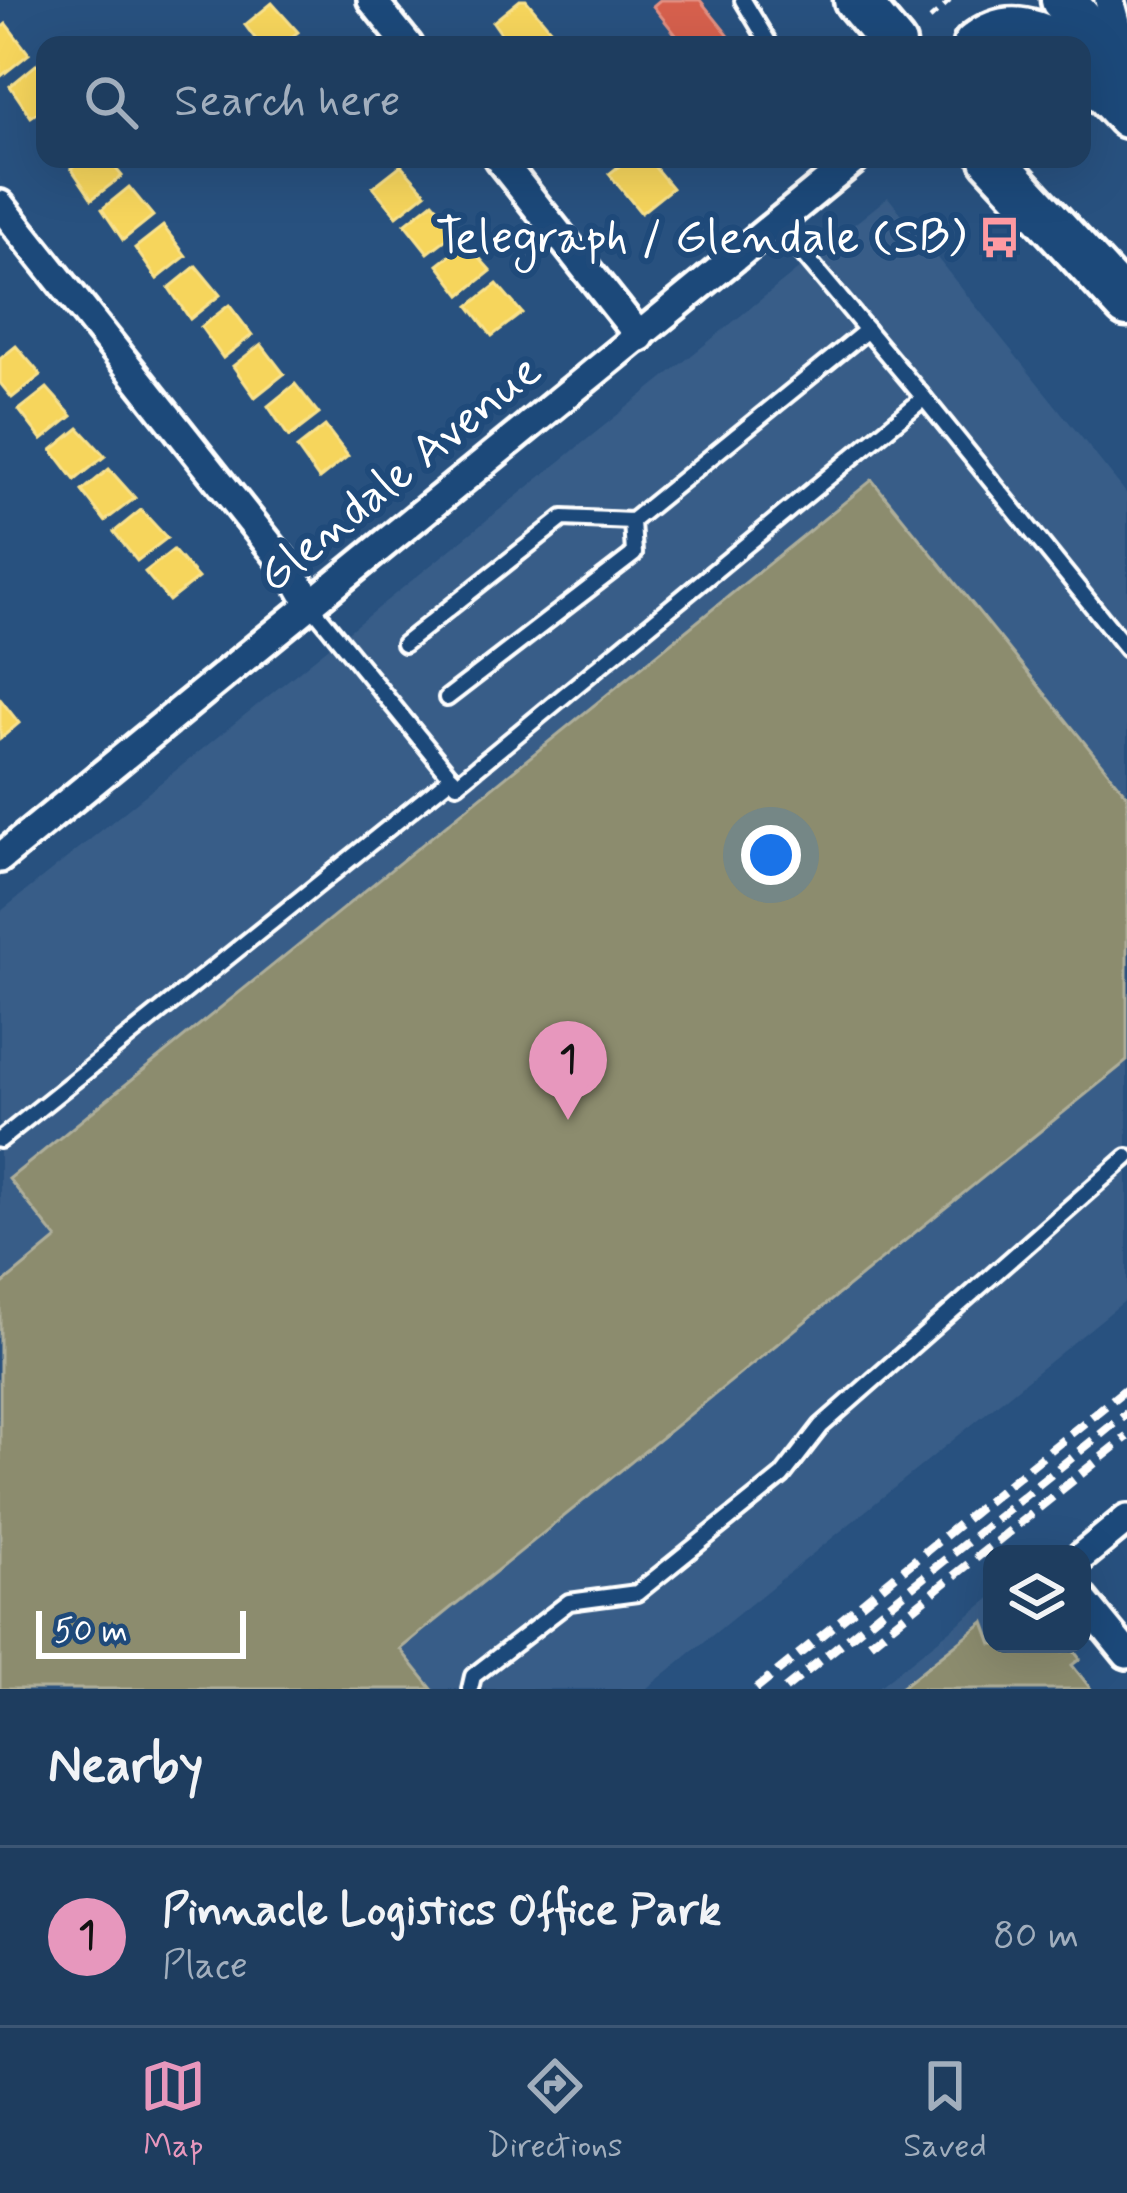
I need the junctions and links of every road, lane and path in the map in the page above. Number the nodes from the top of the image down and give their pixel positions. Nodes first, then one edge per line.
1 (372, 0) edge
2 (743, 0) edge
3 (951, 0) edge
4 (1064, 0) edge
5 (1109, 0) edge
6 (930, 19) dead end
7 (401, 36) edge
8 (765, 36) edge
9 (986, 36) edge
10 (1045, 36) edge
11 (1127, 61) edge
12 (1127, 73) edge
13 (1091, 78) edge
14 (1127, 116) edge
15 (506, 168) edge
16 (834, 168) edge
17 (1000, 168) edge
18 (0, 205) edge
19 (777, 223) junction
20 (1127, 305) edge
21 (867, 330) junction
22 (640, 337) junction
23 (924, 398) junction
24 (632, 521) junction
25 (310, 605) junction
26 (404, 644) dead end
27 (1127, 649) edge
28 (447, 698) dead end
29 (452, 777) junction
30 (0, 858) edge
31 (0, 1140) edge
32 (1127, 1157) edge
33 (1127, 1519) edge
34 (1091, 1549) edge
35 (1091, 1610) edge
36 (1127, 1654) edge
37 (470, 1689) edge

1 - 7 street
2 - 8 lane
3 - 6 path
4 - 12 main road
5 - 11 street
9 - 10 main road
13 - 14 main road
15 - 22 street
16 - 19 street, Glendale Avenue
17 - 20 main road
18 - 25 street
19 - 21 lane
19 - 22 street, Glendale Avenue
21 - 23 lane
21 - 24 lane
22 - 25 street, Glendale Avenue
23 - 27 lane
23 - 29 lane
24 - 26 lane
24 - 28 lane
25 - 29 lane
25 - 30 street, Glendale Avenue
29 - 31 lane
32 - 37 lane
33 - 34 street
35 - 36 street

